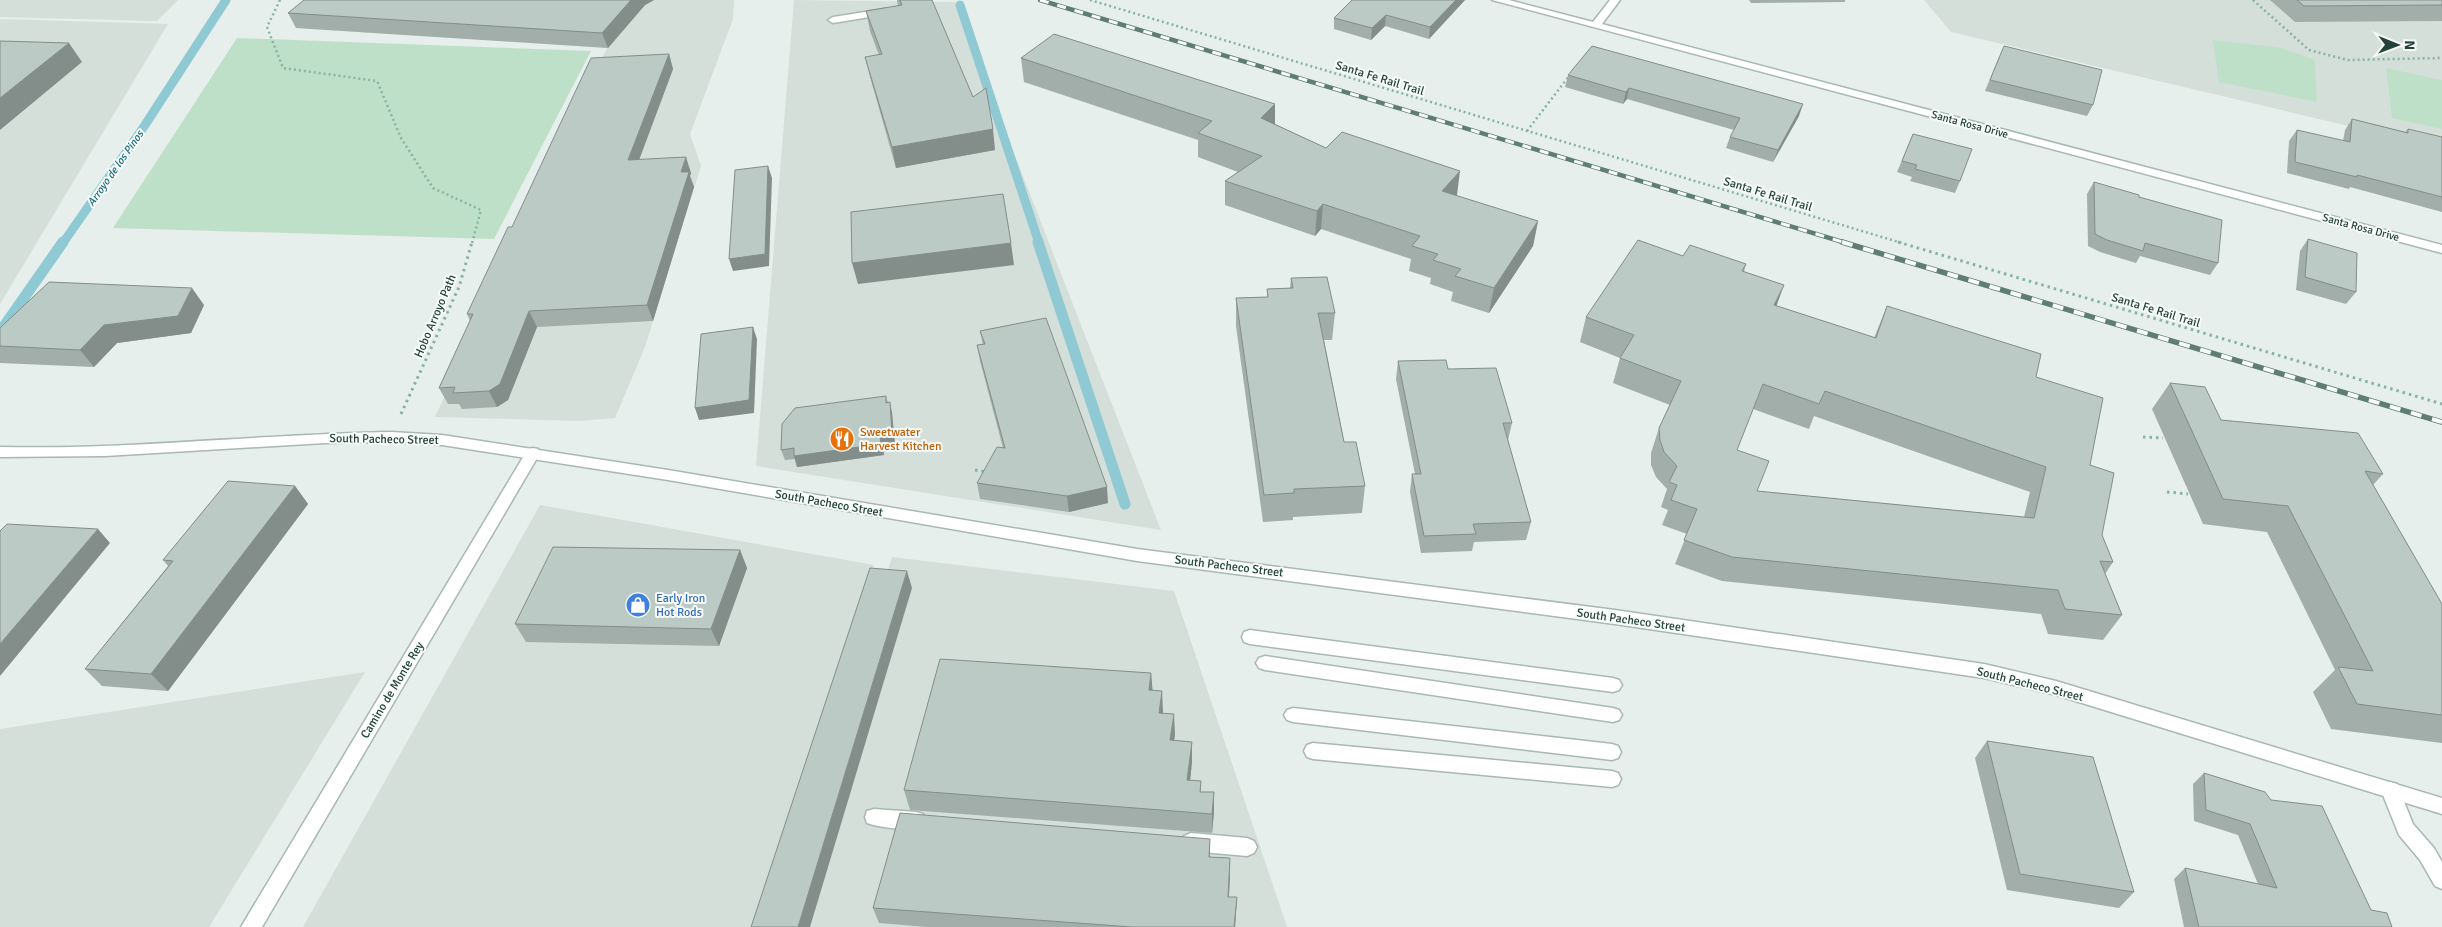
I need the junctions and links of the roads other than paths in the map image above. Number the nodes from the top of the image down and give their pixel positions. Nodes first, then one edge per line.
1 (1497, 0) edge
2 (1615, 0) edge
3 (884, 12) edge
4 (832, 20) dead end
5 (1596, 25) junction
6 (2442, 249) edge
7 (0, 452) edge
8 (533, 454) junction
9 (1250, 637) dead end
10 (1264, 663) dead end
11 (1613, 685) dead end
12 (1293, 715) dead end
13 (1612, 715) dead end
14 (1312, 751) dead end
15 (1612, 752) dead end
16 (1612, 779) dead end
17 (2390, 790) junction
18 (2442, 806) edge
19 (874, 817) dead end
20 (933, 822) edge
21 (1168, 840) edge
22 (1247, 847) dead end
23 (2442, 880) edge
24 (251, 927) edge

1 - 5 street, Santa Rosa Drive
2 - 5 street
3 - 4 street
5 - 6 street, Santa Rosa Drive
7 - 8 street, South Pacheco Street
8 - 17 street, South Pacheco Street
8 - 24 street, Camino de Monte Rey
9 - 11 street
10 - 13 street
12 - 15 street
14 - 16 street
17 - 18 street, South Pacheco Street
17 - 23 street
19 - 20 street
21 - 22 street

